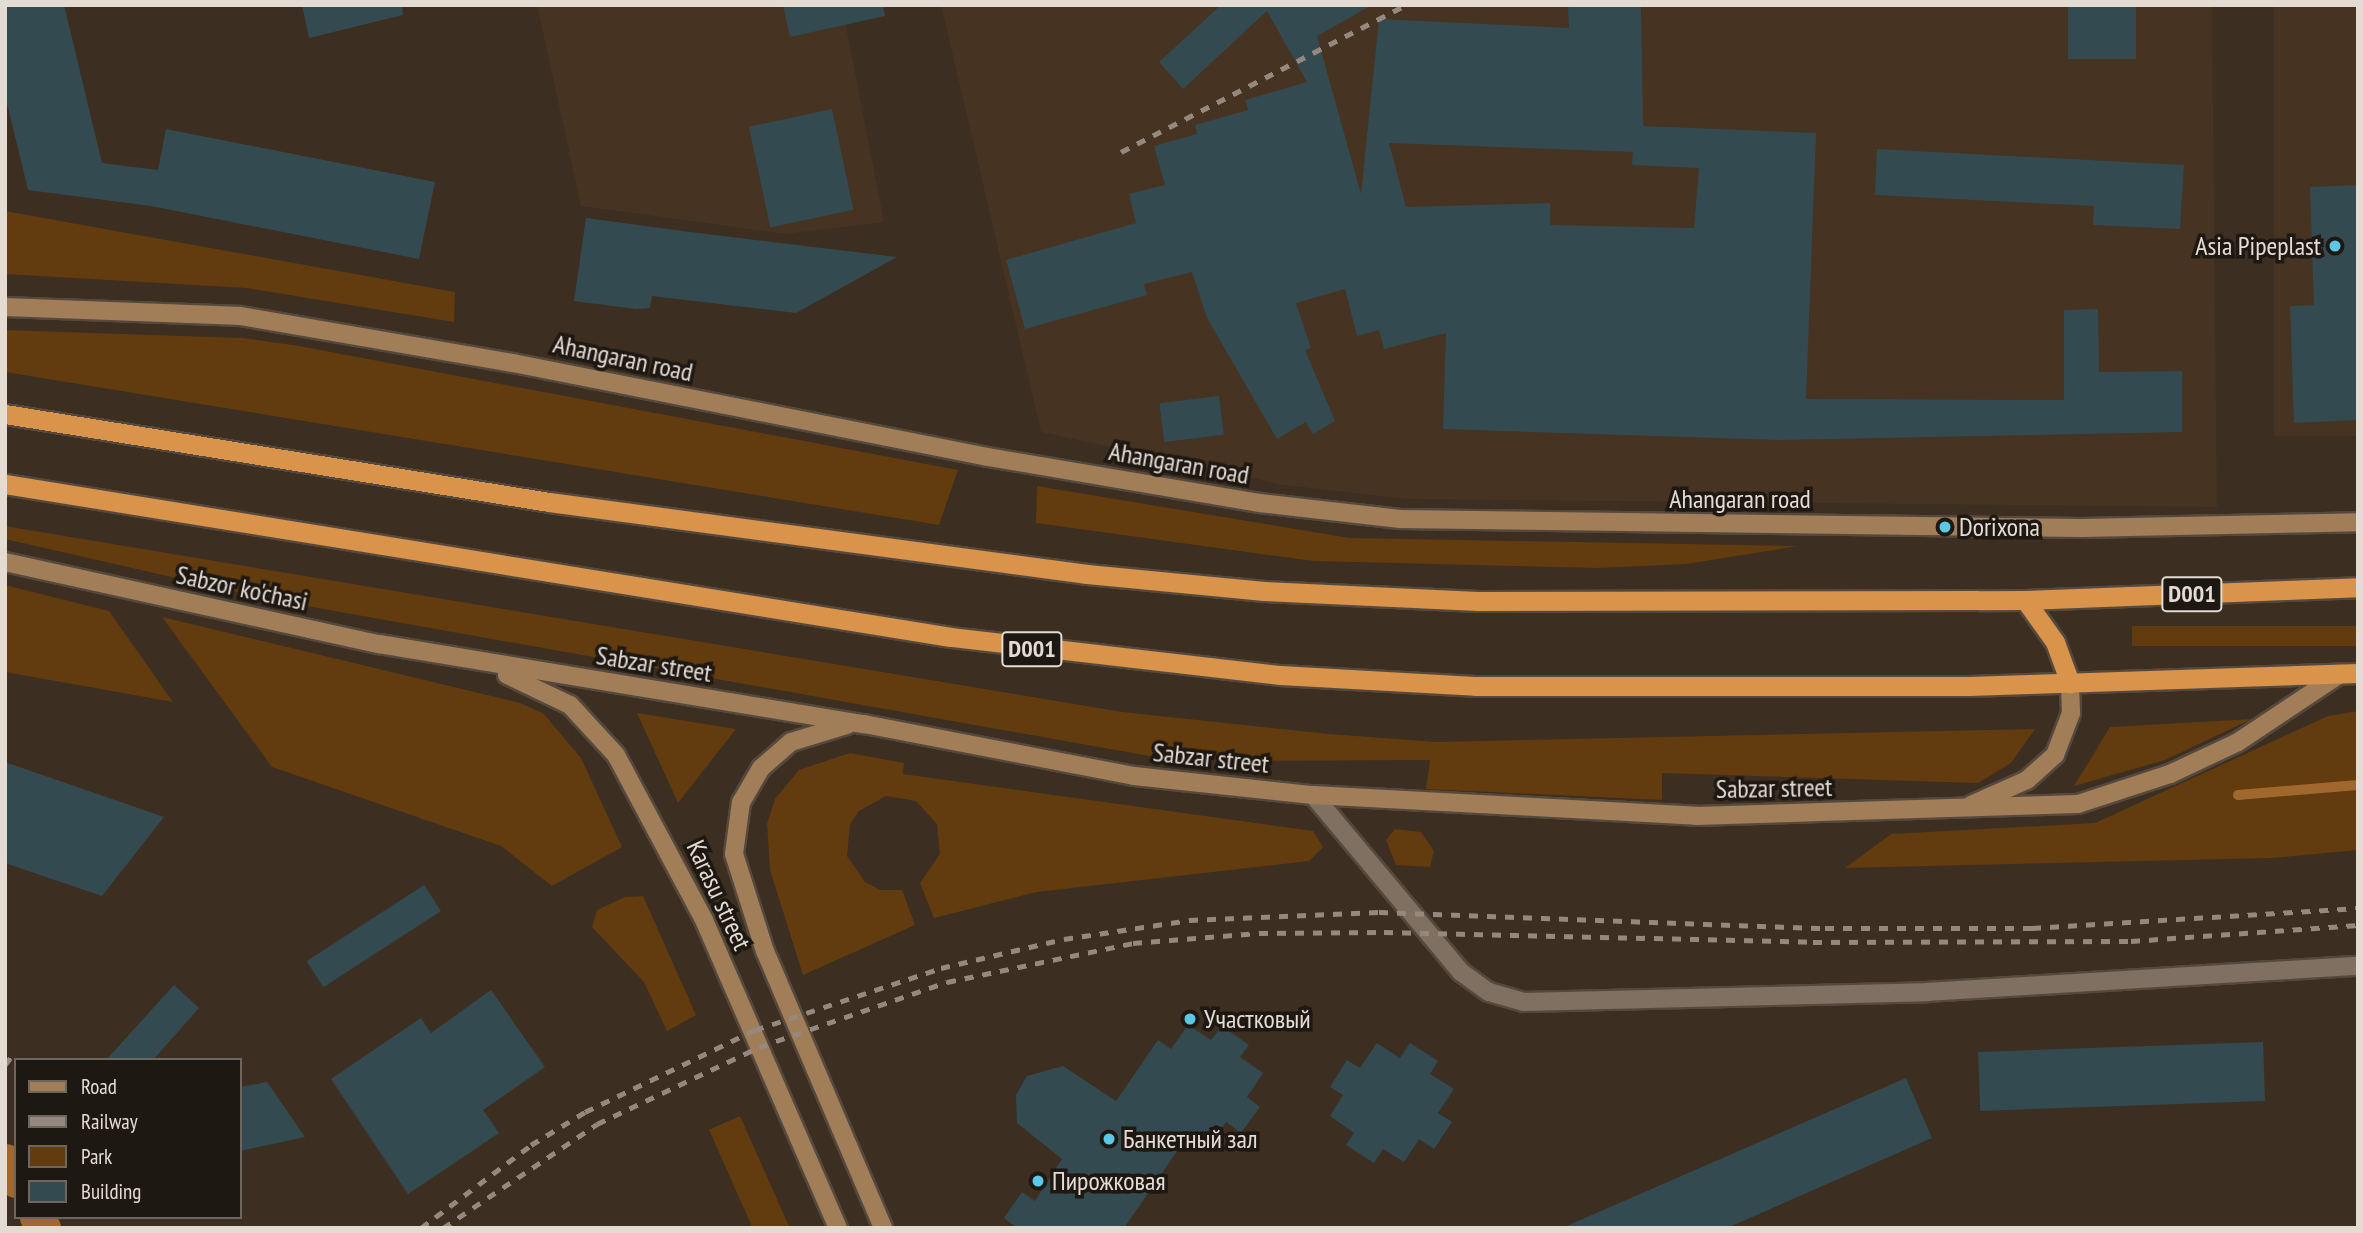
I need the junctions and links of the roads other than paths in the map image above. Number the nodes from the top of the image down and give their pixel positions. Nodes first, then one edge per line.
1 (5, 307) edge
2 (5, 414) edge
3 (5, 484) edge
4 (2358, 522) edge
5 (5, 562) edge
6 (2358, 587) edge
7 (2025, 600) junction
8 (468, 661) junction
9 (2349, 674) edge
10 (2070, 683) junction
11 (864, 724) junction
12 (1313, 795) junction
13 (1958, 810) junction
14 (2358, 966) edge
15 (838, 1228) edge
16 (883, 1228) edge

1 - 4 main road, Ahangaran road
2 - 7 highway, D001
3 - 10 highway, D001
5 - 8 main road, Sabzor ko'chasi
6 - 7 highway, D001
7 - 10 highway
8 - 11 main road, Sabzar street
8 - 15 main road, Karasu street
9 - 10 highway, D001
9 - 13 main road, Sabzar street
10 - 13 main road
11 - 12 main road, Sabzar street
11 - 16 main road, Karasu street
12 - 13 main road, Sabzar street
12 - 14 street

